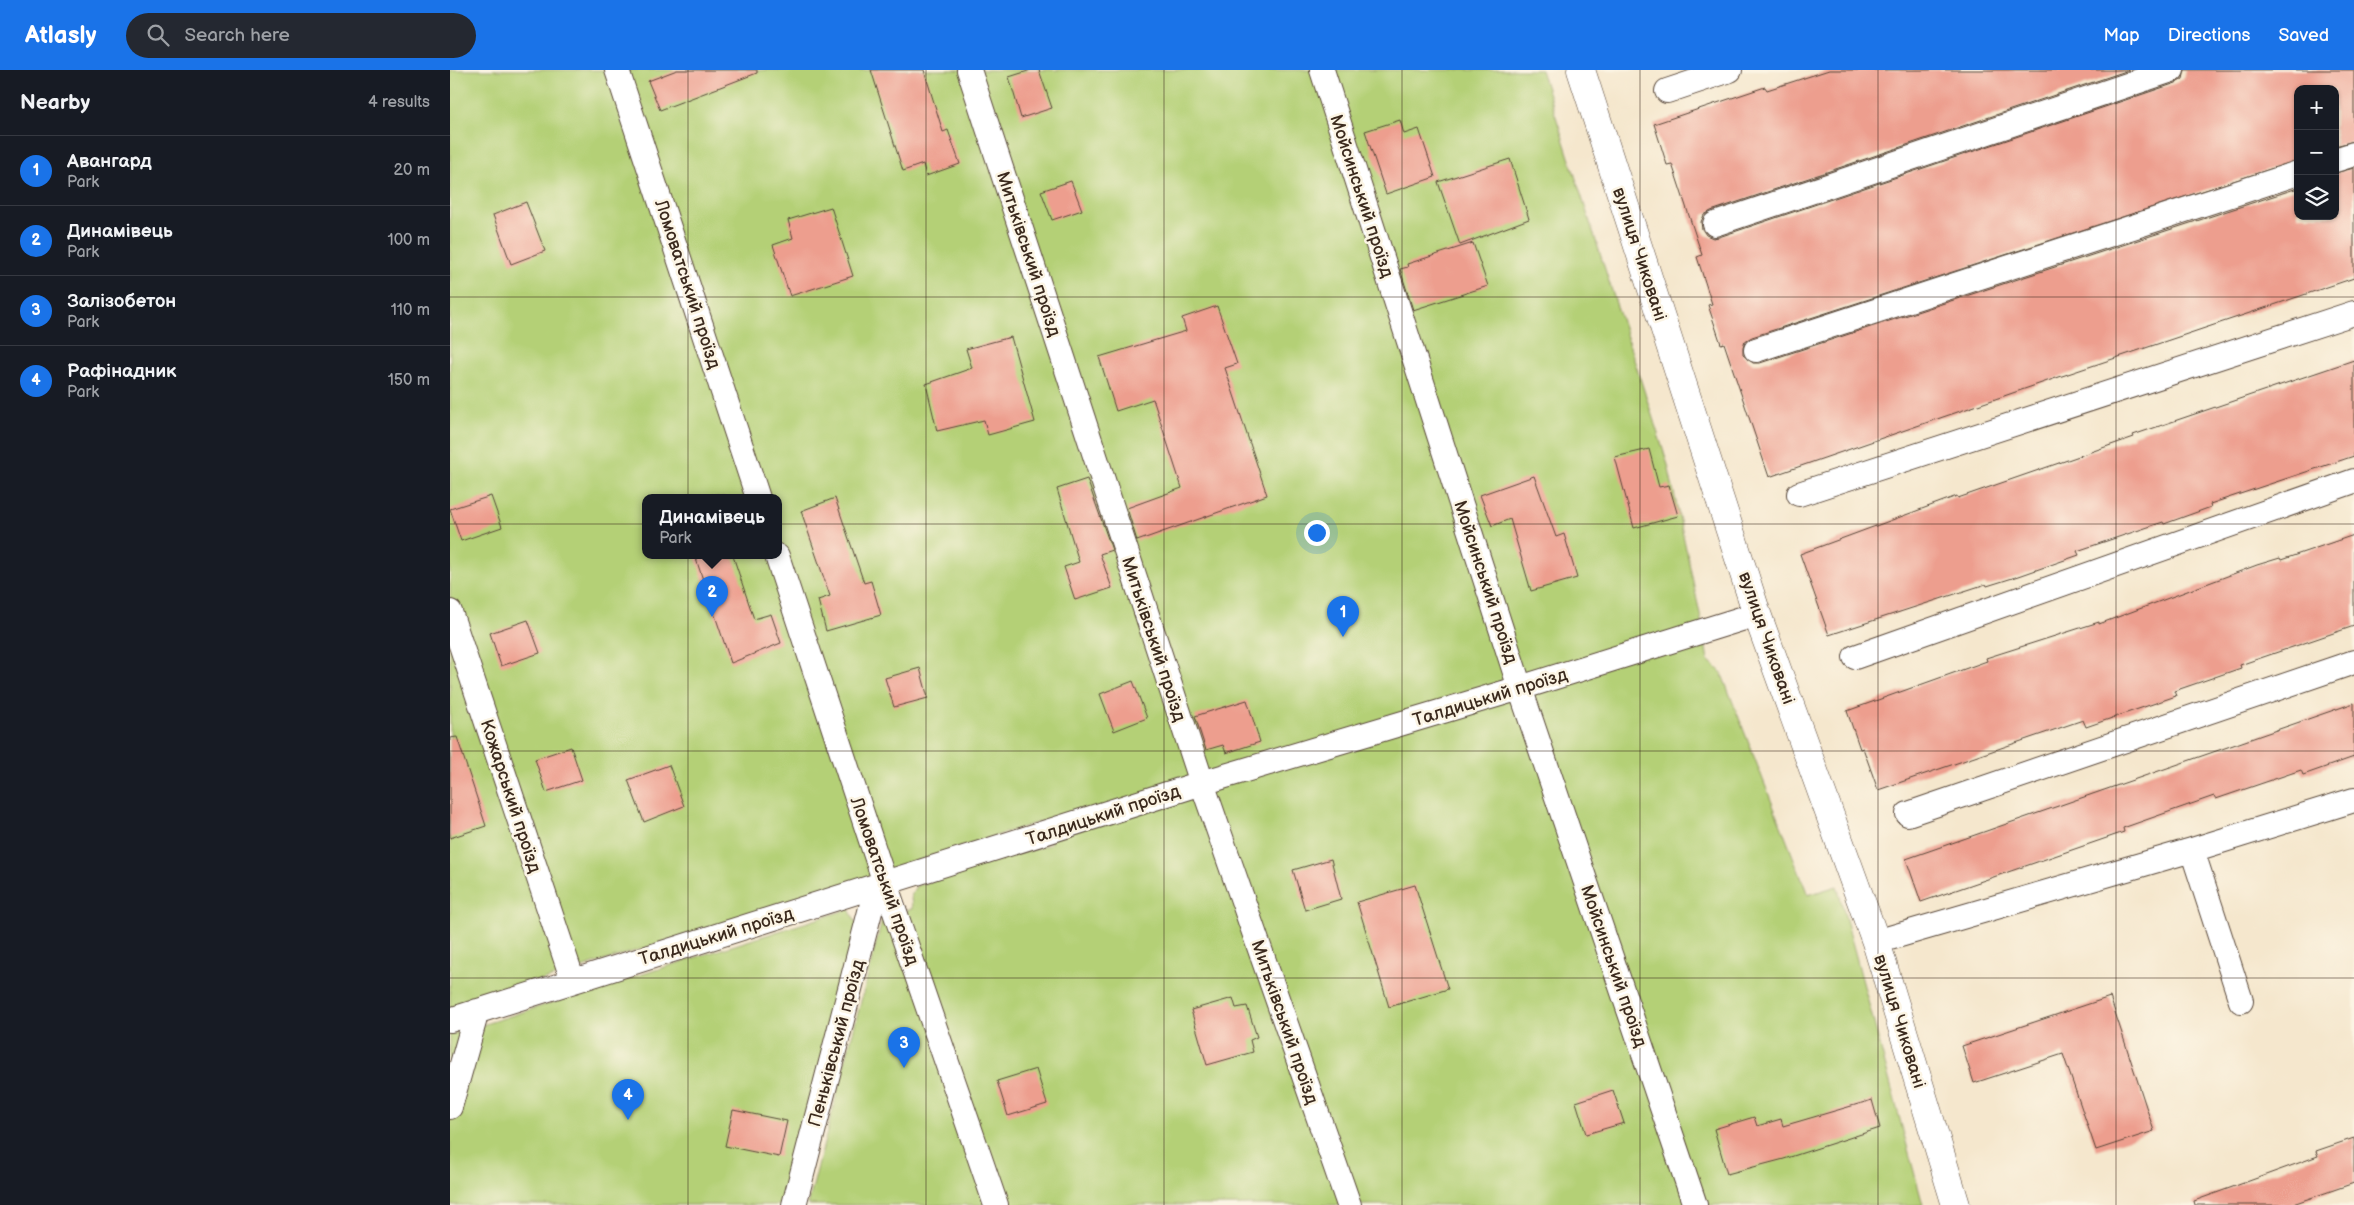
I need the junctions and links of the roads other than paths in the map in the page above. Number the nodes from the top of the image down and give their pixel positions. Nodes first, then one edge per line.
1 (617, 70) edge
2 (968, 70) edge
3 (1322, 70) edge
4 (1581, 70) edge
5 (1730, 70) edge
6 (2172, 70) edge
7 (1667, 91) dead end
8 (2354, 154) edge
9 (2339, 159) edge
10 (2294, 173) edge
11 (1715, 224) dead end
12 (2354, 313) edge
13 (1756, 350) dead end
14 (2354, 482) edge
15 (757, 494) edge
16 (1799, 494) dead end
17 (778, 559) edge
18 (450, 612) edge
19 (1757, 614) junction
20 (1856, 657) dead end
21 (2354, 662) edge
22 (1520, 688) junction
23 (1202, 783) junction
24 (2354, 800) edge
25 (1908, 814) dead end
26 (2192, 850) junction
27 (885, 883) junction
28 (1876, 942) junction
29 (573, 980) junction
30 (2241, 1001) dead end
31 (477, 1011) junction
32 (450, 1020) edge
33 (450, 1108) edge
34 (794, 1205) edge
35 (996, 1205) edge
36 (1349, 1205) edge
37 (1695, 1205) edge
38 (1956, 1205) edge

1 - 15 lane, Ломоватський проїзд
2 - 23 lane, Митьківський проїзд
3 - 22 lane, Мойсинський проїзд
4 - 19 street, вулиця Чиковані
5 - 7 lane
6 - 11 lane
8 - 9 lane
10 - 13 lane
12 - 16 lane
14 - 20 lane
17 - 27 lane, Ломоватський проїзд
18 - 29 lane, Кожарський проїзд
19 - 22 lane, Талдицький проїзд
19 - 28 street, вулиця Чиковані
21 - 25 lane
22 - 23 lane, Талдицький проїзд
22 - 37 lane, Мойсинський проїзд
23 - 27 lane, Талдицький проїзд
23 - 36 lane, Митьківський проїзд
24 - 26 lane
26 - 28 lane
26 - 30 lane
27 - 29 lane, Талдицький проїзд
27 - 34 lane, Пеньківський проїзд
27 - 35 lane, Ломоватський проїзд
28 - 38 street, вулиця Чиковані
29 - 31 lane, Талдицький проїзд
31 - 32 lane, Талдицький проїзд
31 - 33 lane

